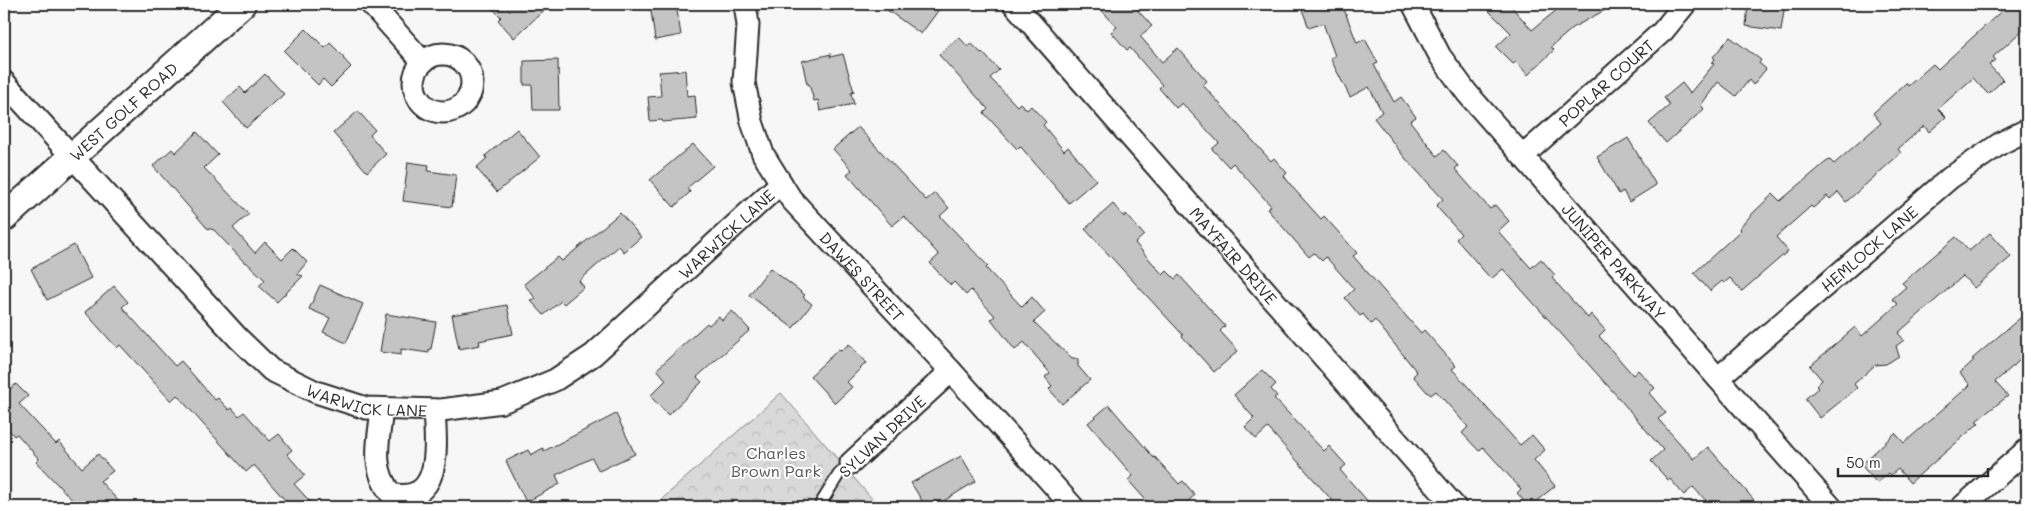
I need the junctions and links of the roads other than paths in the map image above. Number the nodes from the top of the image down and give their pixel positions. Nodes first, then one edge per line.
1 (242, 4) edge
2 (371, 4) edge
3 (745, 4) edge
4 (1014, 4) edge
5 (1413, 4) edge
6 (1685, 4) edge
7 (422, 62) dead end
8 (4, 82) edge
9 (2027, 130) edge
10 (71, 156) junction
11 (1523, 156) junction
12 (781, 183) junction
13 (4, 218) edge
14 (951, 371) junction
15 (1718, 378) junction
16 (382, 409) junction
17 (434, 410) junction
18 (2027, 450) edge
19 (851, 463) joint
20 (822, 507) edge
21 (1073, 507) edge
22 (1455, 507) edge
23 (1831, 507) edge
24 (1962, 507) edge

1 - 10 street, WEST GOLF ROAD
2 - 7 street
3 - 12 street, DAWES STREET
4 - 22 street, MAYFAIR DRIVE
5 - 11 street, JUNIPER PARKWAY
6 - 11 street, POPLAR COURT
8 - 10 street, WARWICK LANE
9 - 15 street, HEMLOCK LANE
10 - 13 street, WEST GOLF ROAD
10 - 16 street, WARWICK LANE
11 - 15 street, JUNIPER PARKWAY
12 - 14 street, DAWES STREET
12 - 17 street, WARWICK LANE
14 - 19 street, SYLVAN DRIVE
14 - 21 street, DAWES STREET
15 - 23 street, JUNIPER PARKWAY
16 - 17 street, WARWICK LANE
16 - 17 street
18 - 24 street
19 - 20 lane, SYLVAN DRIVE

